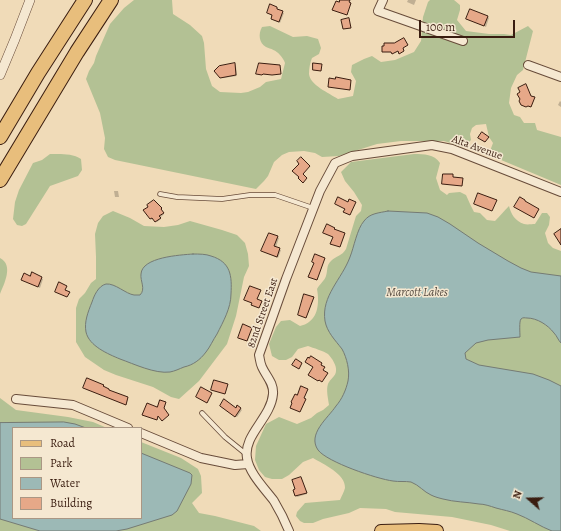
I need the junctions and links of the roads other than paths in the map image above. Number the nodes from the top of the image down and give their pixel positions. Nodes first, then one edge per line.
1 (30, 0) edge
2 (85, 0) edge
3 (111, 0) edge
4 (383, 0) edge
5 (463, 41) dead end
6 (528, 65) dead end
7 (38, 73) junction
8 (0, 75) edge
9 (561, 76) edge
10 (54, 89) junction
11 (0, 127) edge
12 (0, 137) edge
13 (335, 163) joint
14 (0, 180) edge
15 (0, 183) edge
16 (561, 192) edge
17 (160, 194) dead end
18 (314, 208) junction
19 (16, 400) dead end
20 (202, 413) dead end
21 (126, 427) edge
22 (142, 433) edge
23 (246, 454) junction
24 (248, 464) junction
25 (289, 531) edge
26 (381, 531) edge
27 (437, 531) edge

1 - 8 street
2 - 7 highway
3 - 10 highway
4 - 5 street
6 - 9 street
7 - 11 highway
7 - 12 highway
10 - 14 highway
10 - 15 highway
13 - 16 street, Alta Avenue
13 - 18 street, 82nd Street East
17 - 18 lane
18 - 23 street, 82nd Street East
19 - 21 street
20 - 23 lane
22 - 24 street
23 - 24 street
24 - 25 street
26 - 27 main road

